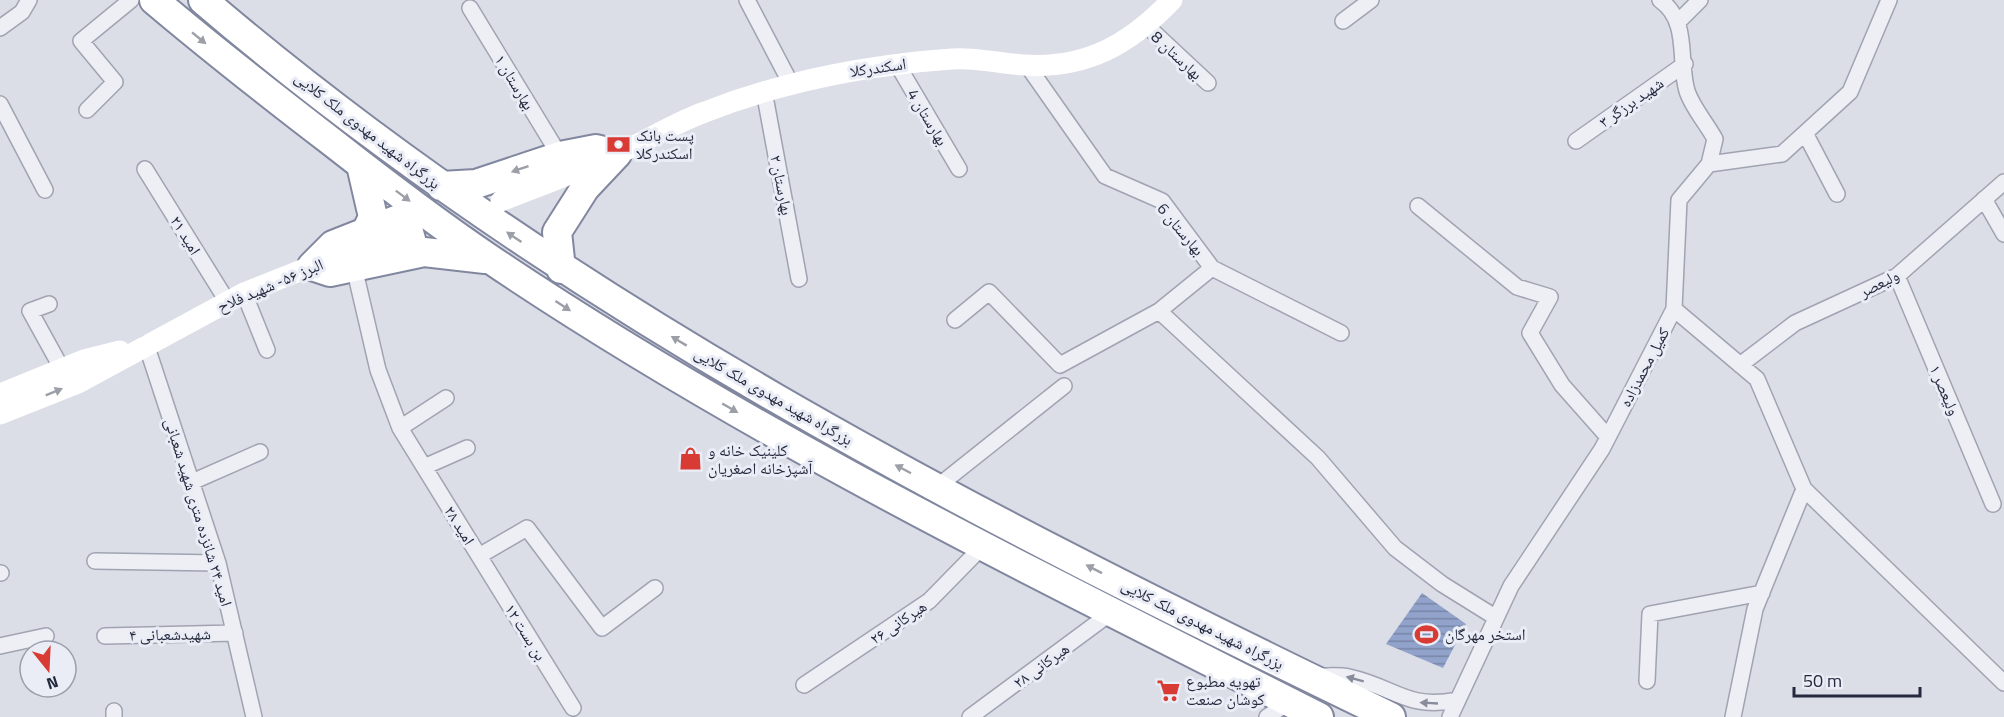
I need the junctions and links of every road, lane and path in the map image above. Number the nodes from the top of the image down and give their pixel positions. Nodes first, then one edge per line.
1 (29, 0) edge
2 (131, 0) edge
3 (154, 0) edge
4 (203, 0) edge
5 (747, 0) edge
6 (1172, 0) edge
7 (1371, 0) edge
8 (1660, 0) edge
9 (1700, 0) edge
10 (1889, 0) edge
11 (470, 8) dead end
12 (1342, 21) dead end
13 (1677, 23) junction
14 (1147, 26) junction
15 (0, 28) edge
16 (897, 64) junction
17 (1685, 64) junction
18 (1027, 65) junction
19 (1208, 83) dead end
20 (791, 84) junction
21 (764, 91) junction
22 (0, 105) edge
23 (87, 110) dead end
24 (1805, 133) junction
25 (1576, 141) dead end
26 (617, 154) junction
27 (571, 163) junction
28 (1709, 164) junction
29 (361, 165) junction
30 (145, 169) dead end
31 (959, 169) dead end
32 (2004, 182) edge
33 (441, 186) junction
34 (45, 190) dead end
35 (1837, 194) dead end
36 (1984, 200) junction
37 (501, 201) dead end
38 (1418, 206) dead end
39 (366, 232) junction
40 (2004, 234) edge
41 (401, 246) junction
42 (489, 259) junction
43 (312, 266) junction
44 (354, 267) junction
45 (1212, 268) junction
46 (561, 269) junction
47 (1897, 276) junction
48 (800, 279) dead end
49 (236, 297) junction
50 (49, 304) dead end
51 (1674, 309) junction
52 (1159, 311) junction
53 (956, 320) dead end
54 (1341, 333) dead end
55 (146, 344) junction
56 (267, 350) dead end
57 (1740, 365) junction
58 (62, 369) junction
59 (1064, 386) dead end
60 (0, 394) edge
61 (446, 398) dead end
62 (0, 414) edge
63 (400, 428) junction
64 (1608, 437) junction
65 (467, 447) dead end
66 (260, 452) dead end
67 (424, 467) junction
68 (192, 482) junction
69 (937, 487) junction
70 (1804, 489) junction
71 (1993, 504) dead end
72 (982, 547) junction
73 (480, 556) junction
74 (95, 561) dead end
75 (218, 563) junction
76 (655, 588) dead end
77 (1762, 593) junction
78 (1112, 612) junction
79 (1495, 617) junction
80 (235, 633) junction
81 (46, 636) dead end
82 (105, 636) dead end
83 (0, 646) edge
84 (1305, 676) junction
85 (1647, 681) dead end
86 (2004, 683) edge
87 (804, 685) dead end
88 (1457, 700) junction
89 (573, 708) dead end
90 (1284, 712) edge
91 (255, 717) edge
92 (970, 717) edge
93 (1319, 717) edge
94 (1391, 717) edge
95 (1450, 717) edge
96 (1733, 717) edge

1 - 15 street
2 - 23 street
3 -> 29 highway, بزرگراه شهید مهدوی ملک کلایی
4 - 33 highway, بزرگراه شهید مهدوی ملک کلایی
5 - 20 street
6 - 14 street, اسکندرکلا
7 - 12 street
8 - 13 street
9 - 13 street
10 - 24 street
11 - 27 street, بهارستان ۱
13 - 17 street
14 - 18 street, اسکندرکلا
14 - 19 street, بهارستان 8
16 - 18 street, اسکندرکلا
16 - 20 street, اسکندرکلا
16 - 31 street, بهارستان 4
17 - 25 street, شهید برزگر ۳
17 - 28 street
18 - 45 street, بهارستان 6
20 - 21 street, اسکندرکلا
21 - 26 street, اسکندرکلا
21 - 48 street, بهارستان ۲
22 - 34 street
24 - 28 street
24 - 35 street
26 - 27 highway
26 - 46 highway
27 -> 33 highway
27 - 37 street
28 - 51 street, کمیل محمدزاده
29 - 39 highway
29 -> 42 highway, بزرگراه شهید مهدوی ملک کلایی
30 - 49 street, امید ۲۱
32 - 36 street, ولیعصر
46 -> 33 highway, بزرگراه شهید مهدوی ملک کلایی
36 - 40 street
36 - 47 street, ولیعصر
38 - 64 street
39 - 41 highway
39 - 43 highway
41 - 42 highway
41 - 43 street, البرز ۵۶- شهید فلاح
41 - 44 highway
42 -> 72 highway, بزرگراه شهید مهدوی ملک کلایی
43 - 44 highway
43 - 49 street, البرز ۵۶- شهید فلاح
44 - 63 street, امید ۲۸
45 - 52 street
45 - 54 street, بهارستان 6
69 -> 46 highway, بزرگراه شهید مهدوی ملک کلایی
47 - 57 street, ولیعصر
47 - 71 street, ولیعصر ۱
49 - 55 street, البرز ۵۶- شهید فلاح
49 - 56 street, امید ۲۱
50 - 58 street
51 - 57 street
51 - 64 street, کمیل محمدزاده
52 - 53 street
52 - 79 street
55 - 58 street, البرز ۵۶- شهید فلاح
62 -> 55 street, البرز ۵۶- شهید فلاح
55 - 68 street, امید ۲۴ شانزده متری شهید شعبانی
57 - 70 street
58 - 60 street, البرز ۵۶- شهید فلاح
59 - 69 street
61 - 63 street
63 - 67 street, امید ۲۸
64 - 79 street, کمیل محمدزاده
65 - 67 street
66 - 68 street
67 - 73 street, امید ۲۸
68 - 75 street, امید ۲۴ شانزده متری شهید شعبانی
84 -> 69 highway, بزرگراه شهید مهدوی ملک کلایی
70 - 77 street
70 - 86 street
72 - 78 highway, بزرگراه شهید مهدوی ملک کلایی
72 - 87 street, هیرکانی ۲۶
73 - 76 street, امید ۲۸
73 - 89 street, بن بست ۱۲
74 - 75 street
75 - 80 street, امید ۲۴ شانزده متری شهید شعبانی
77 - 85 street
77 - 96 street
78 - 90 highway, بزرگراه شهید مهدوی ملک کلایی
78 - 92 street, هیرکانی ۲۸
79 - 88 street, کمیل محمدزاده
80 - 82 street, شهیدشعبانی ۴
80 - 91 street, امید ۲۴ شانزده متری شهید شعبانی
81 - 83 street
88 -> 84 street
84 - 94 highway, بزرگراه شهید مهدوی ملک کلایی
88 - 95 street, کمیل محمدزاده
90 - 93 highway, بزرگراه شهید مهدوی ملک کلایی

